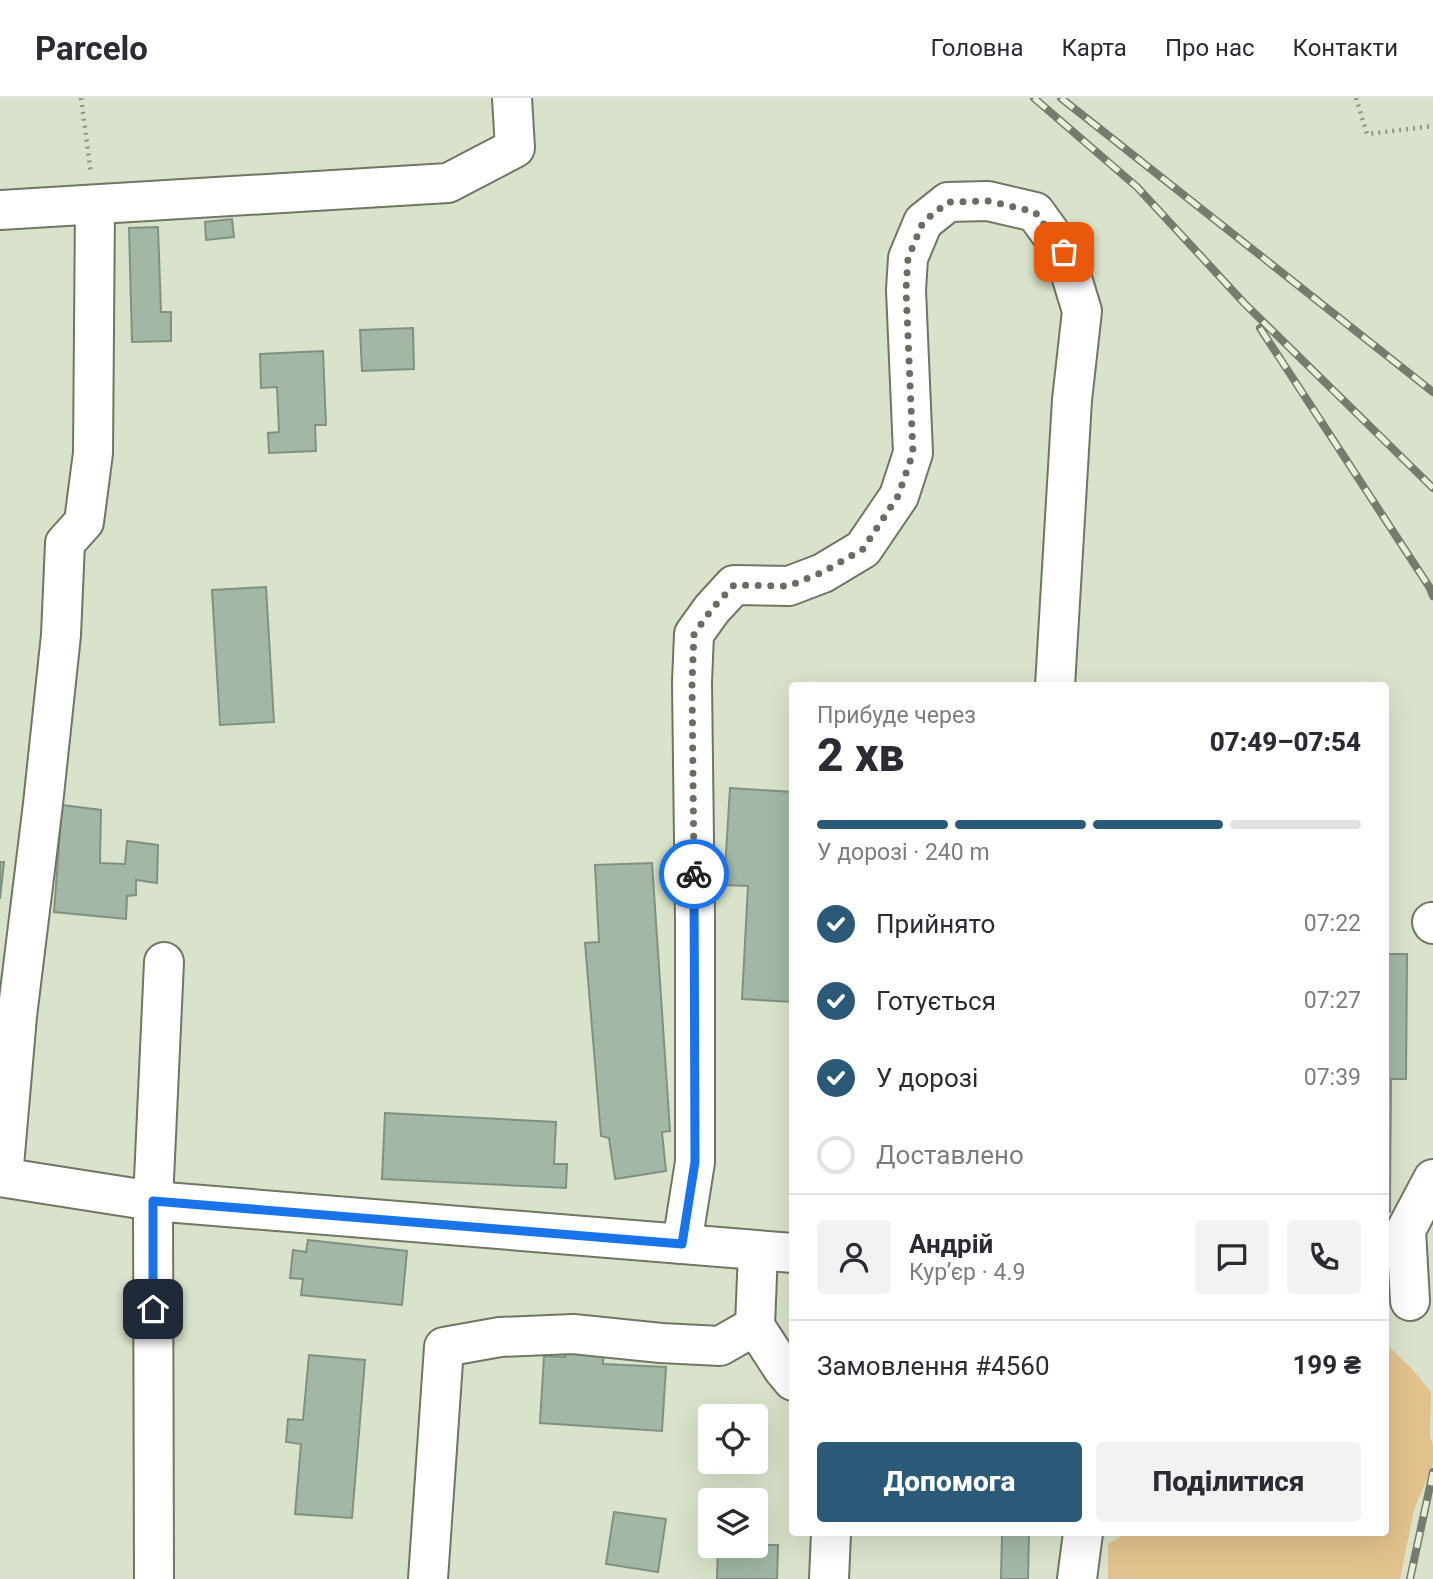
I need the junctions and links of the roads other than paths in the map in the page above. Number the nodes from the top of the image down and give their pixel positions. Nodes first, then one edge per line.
1 (512, 98) edge
2 (94, 205) junction
3 (0, 210) edge
4 (1055, 682) edge
5 (164, 962) dead end
6 (1, 1177) edge
7 (1433, 1179) edge
8 (153, 1201) junction
9 (682, 1244) junction
10 (775, 1252) edge
11 (1410, 1303) edge
12 (755, 1326) junction
13 (789, 1376) edge
14 (831, 1536) edge
15 (1083, 1536) edge
16 (154, 1579) edge
17 (428, 1579) edge
18 (829, 1579) edge
19 (1077, 1579) edge

1 - 2 street
2 - 3 street
2 - 6 street
4 - 9 street
5 - 8 street
6 - 8 street
7 - 11 street
8 - 9 street
8 - 16 street
9 - 10 street
10 - 12 street
12 - 13 street
12 - 17 street
14 - 18 street
15 - 19 street

